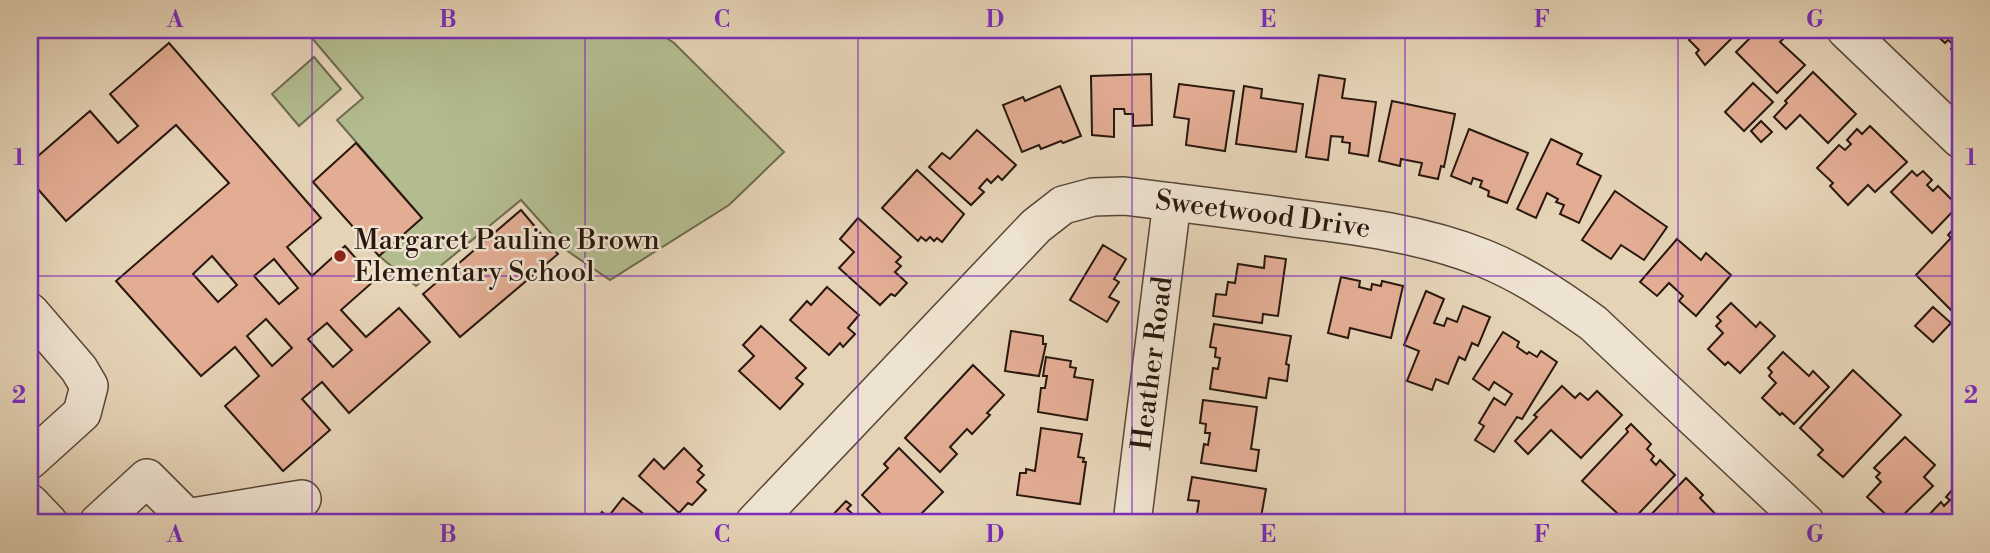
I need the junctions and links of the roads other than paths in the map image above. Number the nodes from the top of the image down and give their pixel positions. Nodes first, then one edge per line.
1 (1846, 30) edge
2 (1960, 139) edge
3 (1172, 202) junction
4 (30, 312) edge
5 (30, 460) edge
6 (302, 499) dead end
7 (30, 503) edge
8 (189, 520) edge
9 (49, 523) edge
10 (98, 523) edge
11 (754, 523) edge
12 (1132, 523) edge
13 (1806, 523) edge

1 - 2 street
3 - 11 street, Sweetwood Drive
3 - 12 street, Heather Road
3 - 13 street, Sweetwood Drive
4 - 5 street
6 - 8 street
7 - 9 street
8 - 10 street

